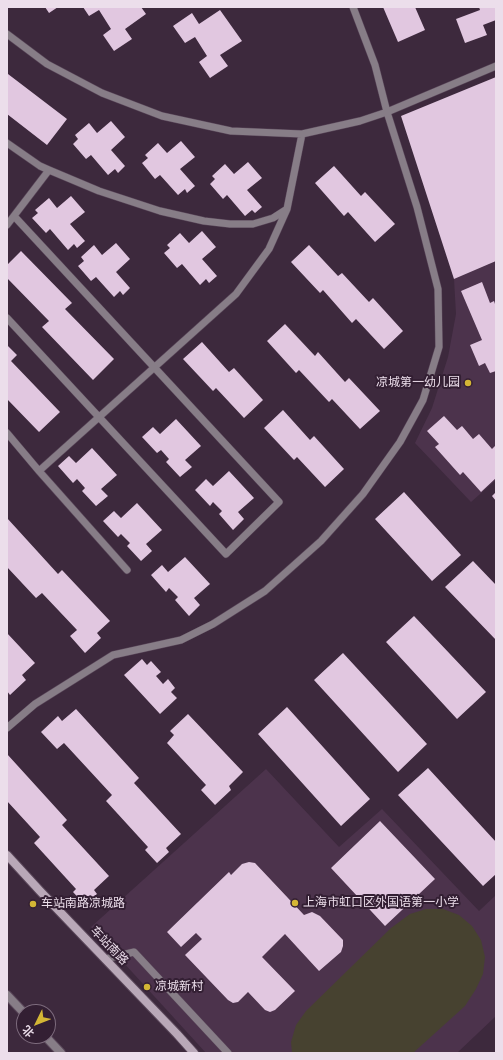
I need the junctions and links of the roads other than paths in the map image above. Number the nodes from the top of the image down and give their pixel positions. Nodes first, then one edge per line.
1 (353, 7) edge
2 (7, 34) edge
3 (496, 66) edge
4 (387, 112) junction
5 (302, 134) junction
6 (7, 143) edge
7 (49, 170) junction
8 (287, 209) junction
9 (14, 216) junction
10 (7, 225) edge
11 (7, 318) edge
12 (155, 367) junction
13 (98, 418) junction
14 (7, 433) edge
15 (39, 471) junction
16 (127, 570) dead end
17 (7, 728) edge
18 (7, 855) edge
19 (105, 959) junction
20 (7, 995) edge
21 (16, 1005) edge
22 (53, 1044) edge
23 (61, 1053) edge
24 (194, 1053) edge
25 (228, 1053) edge

1 - 4 lane
2 - 5 lane
3 - 4 lane
4 - 5 lane
4 - 17 lane
5 - 8 lane
6 - 7 lane
7 - 8 lane
7 - 9 lane
8 - 12 lane
9 - 10 lane
9 - 12 lane
11 - 13 lane
12 - 13 lane
12 - 13 lane
13 - 15 lane
14 - 15 lane
15 - 16 lane
18 - 19 street, 车站南路
19 - 24 street, 车站南路
19 - 25 lane
20 - 21 street
22 - 23 street

